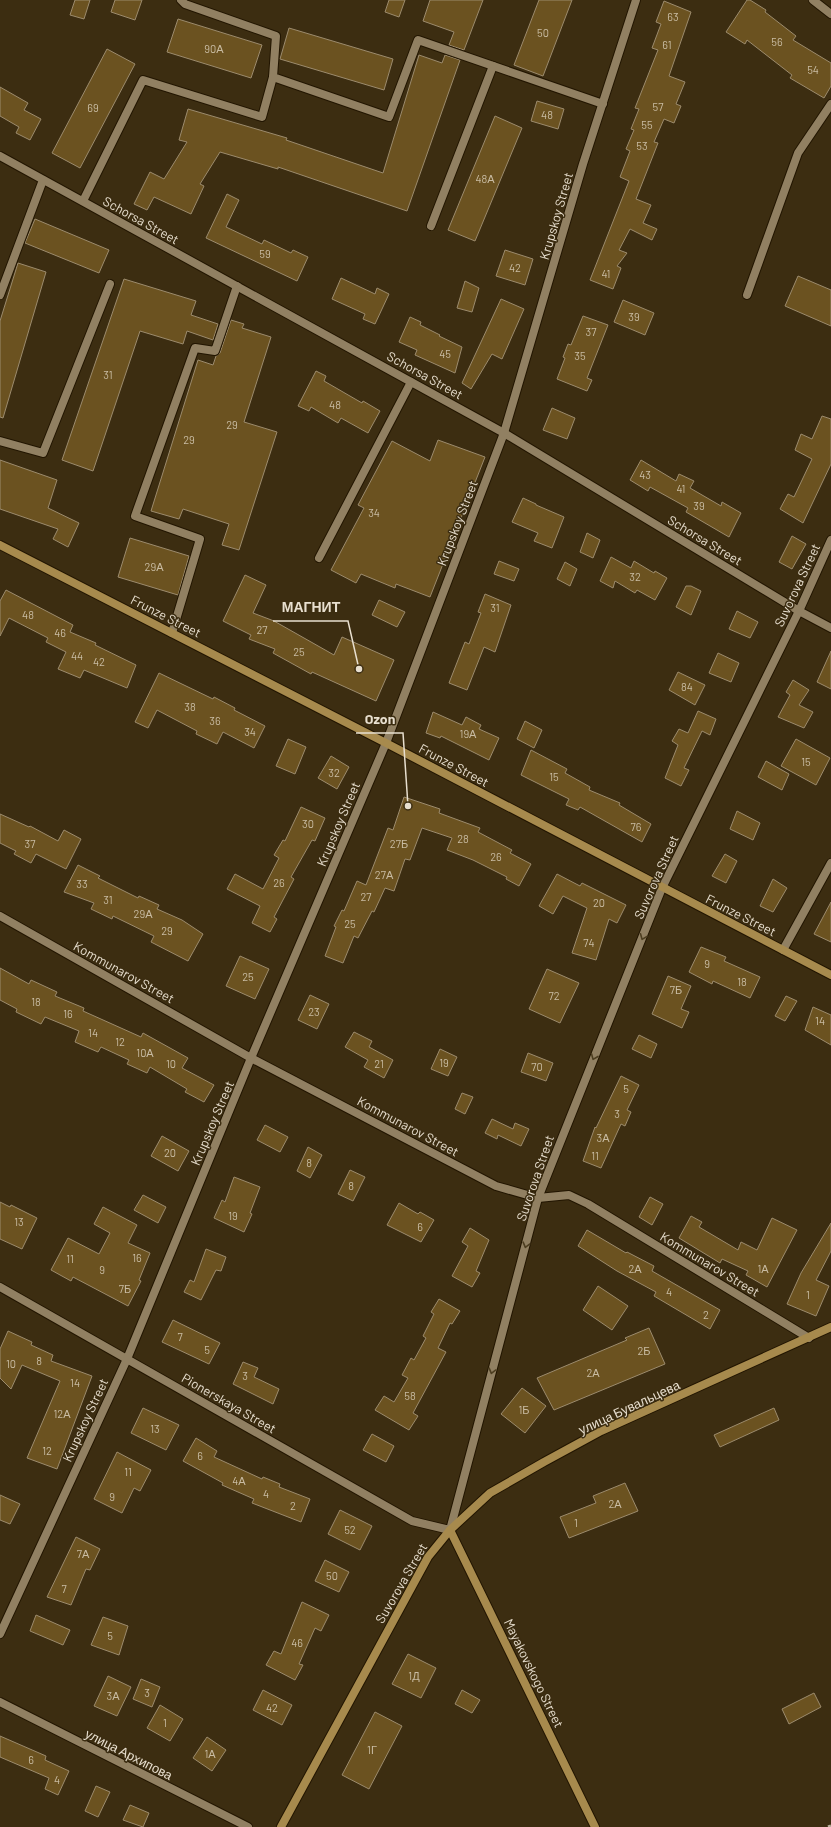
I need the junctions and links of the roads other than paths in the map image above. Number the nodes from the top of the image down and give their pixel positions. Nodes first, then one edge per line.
1 (181, 0) edge
2 (636, 0) edge
3 (813, 0) edge
4 (831, 14) edge
5 (493, 66) junction
6 (273, 77) junction
7 (602, 104) junction
8 (831, 104) edge
9 (0, 156) edge
10 (43, 180) junction
11 (82, 202) junction
12 (431, 226) dead end
13 (110, 284) dead end
14 (237, 286) junction
15 (0, 295) edge
16 (747, 295) dead end
17 (412, 382) junction
18 (504, 433) junction
19 (0, 441) edge
20 (831, 540) edge
21 (0, 545) edge
22 (319, 558) dead end
23 (799, 611) junction
24 (831, 628) edge
25 (172, 633) junction
26 (386, 743) junction
27 (831, 863) edge
28 (662, 888) junction
29 (0, 916) edge
30 (783, 950) junction
31 (831, 975) edge
32 (252, 1058) junction
33 (538, 1198) junction
34 (0, 1287) edge
35 (831, 1327) edge
36 (809, 1338) junction
37 (126, 1359) junction
38 (450, 1530) junction
39 (0, 1634) edge
40 (0, 1702) edge
41 (248, 1827) edge
42 (281, 1827) edge
43 (595, 1827) edge

1 - 6 street
2 - 7 street, Krupskoy Street
3 - 4 street
5 - 6 street
5 - 7 street
5 - 12 street
6 - 11 street
7 - 18 street, Krupskoy Street
8 - 16 street
9 - 10 street, Schorsa Street
10 - 11 street, Schorsa Street
10 - 15 street
11 - 14 street, Schorsa Street
13 - 19 street
14 - 17 street, Schorsa Street
14 - 25 street
17 - 18 street, Schorsa Street
17 - 22 street
18 - 23 street, Schorsa Street
18 - 26 street, Krupskoy Street
20 - 23 street, Suvorova Street
21 - 25 main road, Frunze Street
23 - 24 street, Schorsa Street
23 - 28 street, Suvorova Street
25 - 26 main road, Frunze Street
26 - 28 main road, Frunze Street
26 - 32 street, Krupskoy Street
27 - 30 street
28 - 30 main road, Frunze Street
28 -> 33 street, Suvorova Street
29 - 32 street, Kommunarov Street
30 - 31 main road, Frunze Street
32 - 33 street, Kommunarov Street
32 - 37 street, Krupskoy Street
33 - 36 street, Kommunarov Street
33 -> 38 street, Suvorova Street
34 - 37 street, Pionerskaya Street
35 - 36 main road, улица Бувальцева
36 - 38 main road, улица Бувальцева
37 - 38 street, Pionerskaya Street
37 - 39 street, Krupskoy Street
38 - 42 main road, Suvorova Street
38 - 43 main road, Mayakovskogo Street
40 - 41 street, улица Архипова

